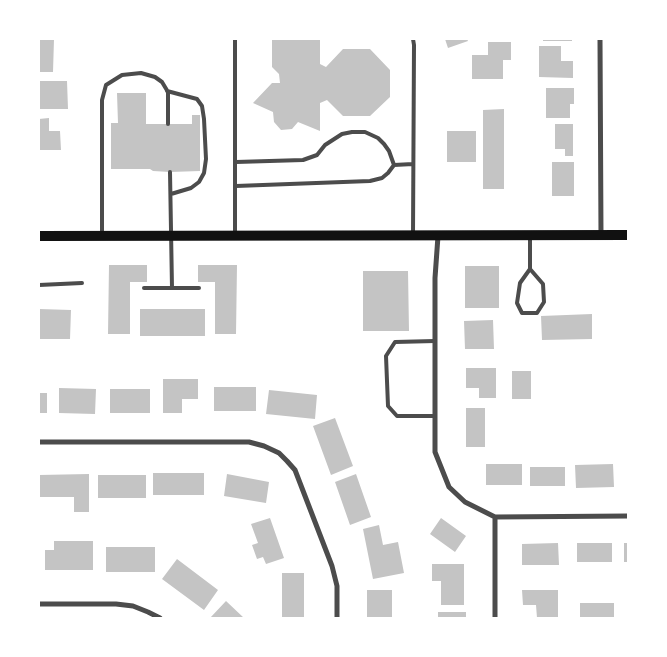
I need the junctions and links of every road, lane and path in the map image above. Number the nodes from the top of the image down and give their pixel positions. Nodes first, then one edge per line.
1 (235, 39) edge
2 (413, 39) edge
3 (600, 39) edge
4 (168, 91) junction
5 (168, 124) dead end
6 (236, 162) junction
7 (413, 164) junction
8 (394, 165) junction
9 (170, 172) dead end
10 (236, 186) junction
11 (171, 194) junction
12 (102, 235) junction
13 (235, 235) junction
14 (39, 236) edge
15 (171, 236) junction
16 (413, 236) junction
17 (438, 236) junction
18 (530, 236) junction
19 (601, 236) junction
20 (628, 236) edge
21 (530, 269) junction
22 (82, 283) dead end
23 (39, 285) edge
24 (144, 288) dead end
25 (172, 288) junction
26 (199, 288) dead end
27 (435, 341) junction
28 (435, 416) junction
29 (39, 442) edge
30 (628, 516) edge
31 (495, 517) junction
32 (39, 604) edge
33 (160, 618) edge
34 (337, 618) edge
35 (494, 618) edge

1 - 6 lane
2 - 7 lane
3 - 19 street
4 - 5 lane
4 - 11 lane
4 - 12 lane
6 - 8 lane
6 - 10 lane
7 - 8 lane
7 - 16 lane
8 - 10 lane
9 - 11 lane
10 - 13 lane
11 - 15 lane
12 - 14 main road
12 - 15 main road
13 - 15 main road
13 - 16 main road
15 - 25 lane
16 - 17 main road
17 - 18 main road
17 - 27 street
18 - 19 main road
18 - 21 lane
19 - 20 main road
21 - 21 lane
22 - 23 lane
24 - 25 lane
25 - 26 lane
27 - 28 street
27 - 28 lane
28 - 31 street
29 - 34 street
30 - 31 street
31 - 35 street
32 - 33 street

